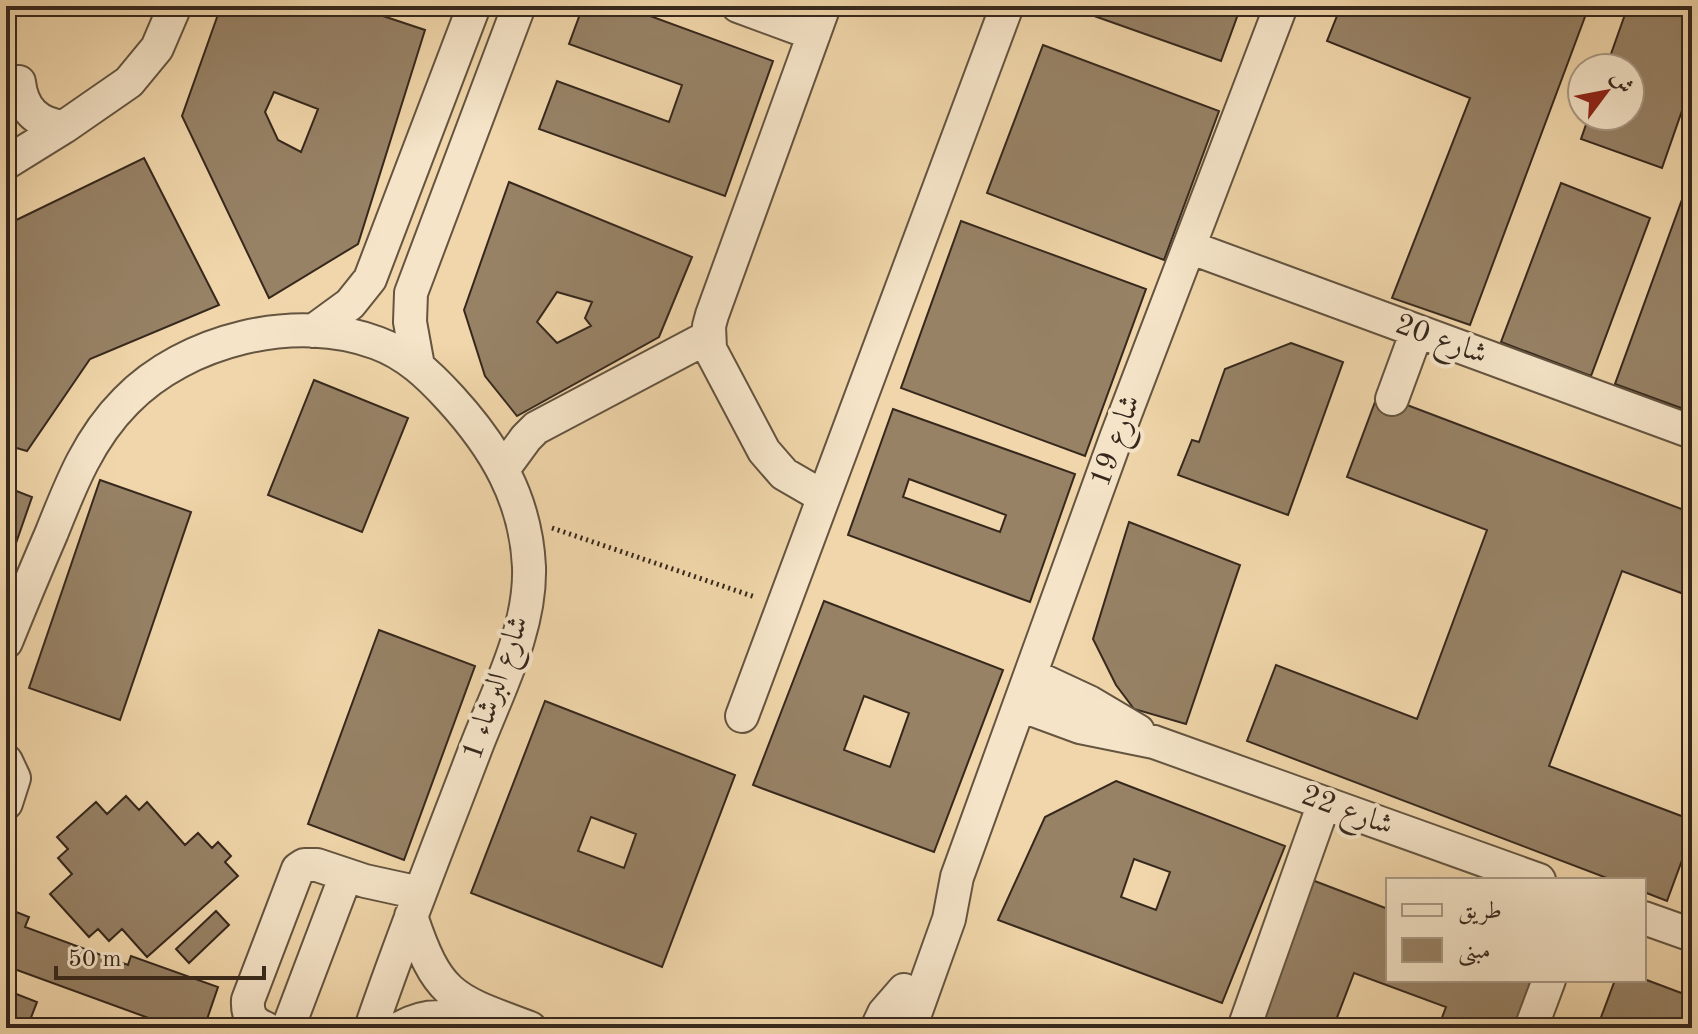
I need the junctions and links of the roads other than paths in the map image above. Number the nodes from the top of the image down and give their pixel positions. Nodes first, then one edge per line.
1 (175, 6) edge
2 (474, 6) edge
3 (519, 6) edge
4 (738, 6) edge
5 (1281, 6) edge
6 (1004, 7) edge
7 (819, 20) edge
8 (19, 82) dead end
9 (64, 127) junction
10 (6, 163) edge
11 (1189, 247) junction
12 (313, 331) junction
13 (1417, 331) junction
14 (708, 337) junction
15 (418, 366) junction
16 (1392, 399) dead end
17 (1692, 432) edge
18 (504, 468) junction
19 (822, 496) junction
20 (6, 642) edge
21 (1031, 675) junction
22 (1020, 705) junction
23 (742, 716) dead end
24 (1154, 742) junction
25 (6, 761) edge
26 (6, 803) edge
27 (1324, 803) junction
28 (346, 875) junction
29 (957, 877) junction
30 (1533, 878) edge
31 (416, 905) junction
32 (1646, 918) edge
33 (1689, 925) edge
34 (1548, 982) edge
35 (904, 990) junction
36 (265, 1028) edge
37 (288, 1028) edge
38 (371, 1028) edge
39 (400, 1028) edge
40 (482, 1028) edge
41 (530, 1028) edge
42 (877, 1028) edge
43 (889, 1028) edge
44 (910, 1028) edge
45 (1244, 1028) edge
46 (1531, 1028) edge

1 - 9 street
2 - 12 street
3 - 15 street
4 - 7 street
5 - 11 street, شارع 19
6 - 19 street
7 - 14 street
8 - 9 street
9 - 10 street
11 - 13 street, شارع 20
11 - 21 street, شارع 19
12 - 15 street, شارع البرشاء 1
12 - 20 street, شارع البرشاء 1
13 - 16 street
13 - 17 street, شارع 20
14 - 18 street
14 - 19 street
15 - 18 street, شارع البرشاء 1
18 - 31 street, شارع البرشاء 1
19 - 23 street
21 - 22 street, شارع 19
21 - 24 street, شارع 22
22 - 24 street, شارع 22
22 - 29 street, شارع 19
24 - 27 street, شارع 22
25 - 26 street
27 - 30 street, شارع 22
27 - 45 street
28 - 31 street
28 - 36 street
28 - 37 street
29 - 35 street, شارع 19
29 - 44 street, شارع 19
31 - 38 street, شارع البرشاء 1
31 - 41 street
32 - 33 street
34 - 46 street
35 - 42 street
35 - 43 street, شارع 19
39 - 40 street

